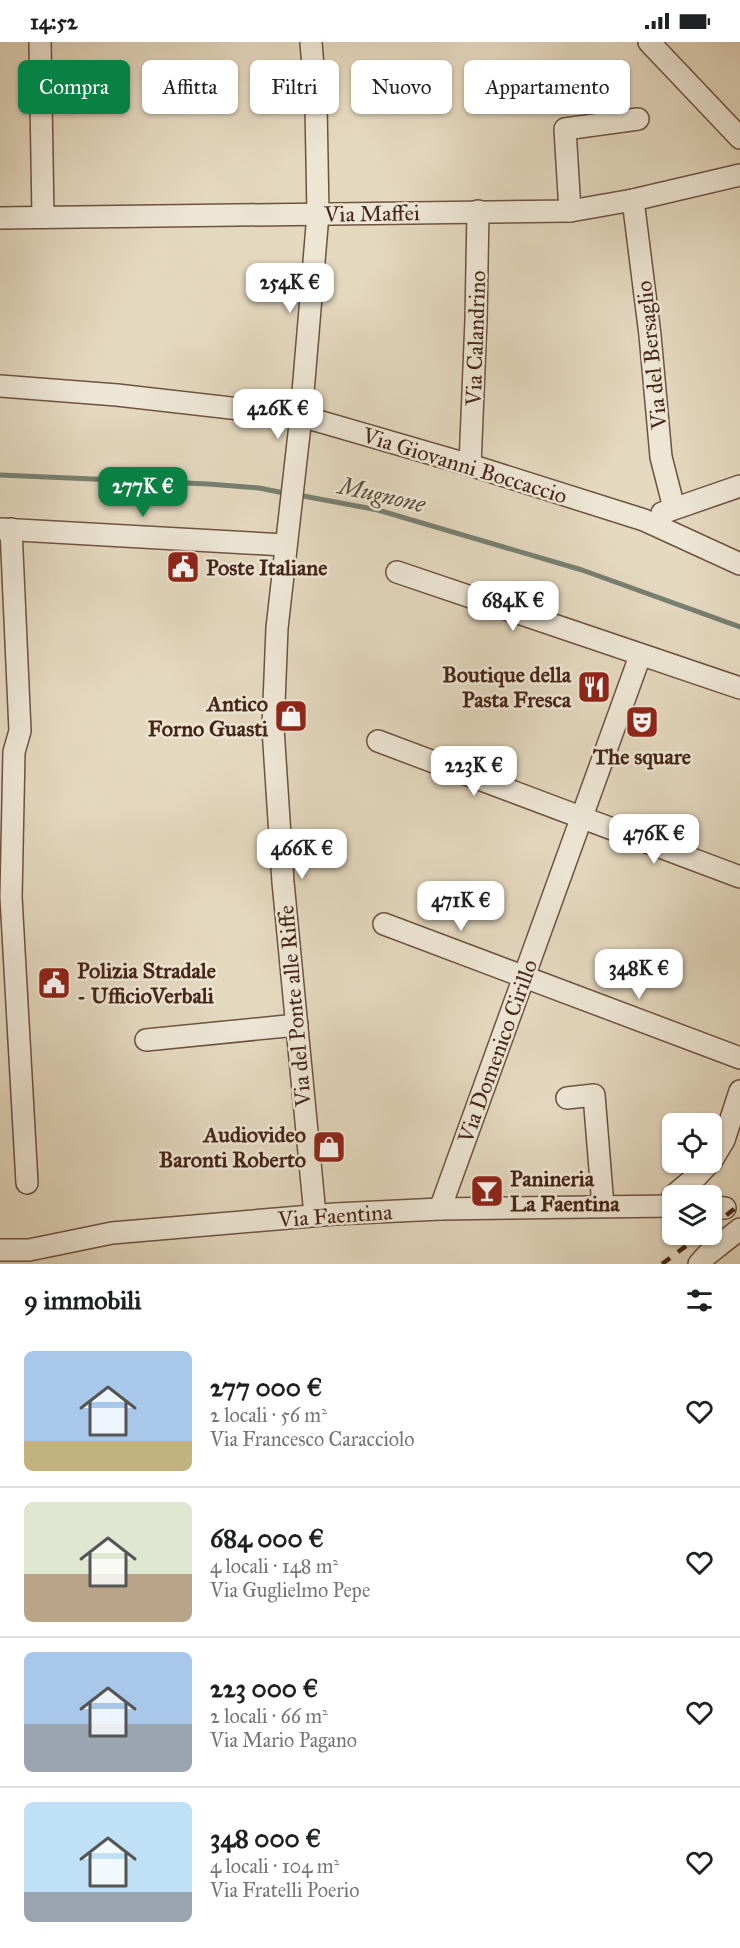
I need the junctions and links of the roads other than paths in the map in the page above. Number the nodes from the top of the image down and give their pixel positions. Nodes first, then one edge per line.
1 (40, 42) edge
2 (312, 42) edge
3 (649, 42) edge
4 (638, 119) dead end
5 (740, 138) edge
6 (740, 175) edge
7 (633, 200) junction
8 (478, 211) junction
9 (570, 211) junction
10 (318, 214) junction
11 (43, 217) junction
12 (0, 218) edge
13 (0, 386) edge
14 (301, 416) junction
15 (470, 465) junction
16 (740, 486) edge
17 (674, 508) junction
18 (644, 520) junction
19 (6, 529) edge
20 (286, 536) junction
21 (740, 564) edge
22 (398, 572) dead end
23 (640, 656) junction
24 (740, 688) edge
25 (10, 716) edge
26 (378, 741) dead end
27 (583, 817) junction
28 (740, 877) edge
29 (6, 897) edge
30 (384, 924) dead end
31 (524, 977) junction
32 (297, 1025) junction
33 (146, 1040) dead end
34 (740, 1058) edge
35 (740, 1091) edge
36 (567, 1098) dead end
37 (722, 1143) edge
38 (700, 1173) edge
39 (27, 1183) dead end
40 (687, 1185) edge
41 (662, 1200) edge
42 (603, 1206) junction
43 (646, 1206) junction
44 (662, 1206) edge
45 (440, 1209) junction
46 (315, 1215) junction
47 (740, 1229) edge
48 (0, 1250) edge
49 (29, 1257) edge
50 (699, 1264) edge

1 - 11 street
2 - 10 street, Via del Ponte alle Riffe
3 - 5 street
4 - 9 street
6 - 7 street, Via Maffei
7 - 9 street, Via Maffei
7 - 17 street, Via del Bersaglio
8 - 9 street, Via Maffei
8 - 10 street, Via Maffei
8 - 15 street, Via Calandrino
10 - 11 street, Via Maffei
10 - 14 street, Via del Ponte alle Riffe
11 - 12 street, Via Maffei
13 - 14 street, Via Giovanni Boccaccio
14 - 15 street, Via Giovanni Boccaccio
14 - 20 street, Via del Ponte alle Riffe
15 - 18 street, Via Giovanni Boccaccio
16 - 17 street
17 - 18 street
18 - 21 street, Via Giovanni Boccaccio
19 - 20 street
19 - 25 street
20 - 32 street, Via del Ponte alle Riffe
22 - 23 street
23 - 24 street
23 - 27 street, Via Domenico Cirillo
25 - 29 street
26 - 27 street
27 - 28 street
27 - 31 street, Via Domenico Cirillo
29 - 39 street
30 - 31 street
31 - 34 street
31 - 45 street, Via Domenico Cirillo
32 - 33 street
32 - 46 street, Via del Ponte alle Riffe
35 - 37 street
36 - 42 street
38 - 40 street
41 - 43 street
42 - 43 street, Via Faentina
42 - 45 street, Via Faentina
43 - 44 street, Via Faentina
45 - 46 street, Via Faentina
46 - 49 street, Via Faentina
47 - 50 street
48 - 49 street, Via Faentina

